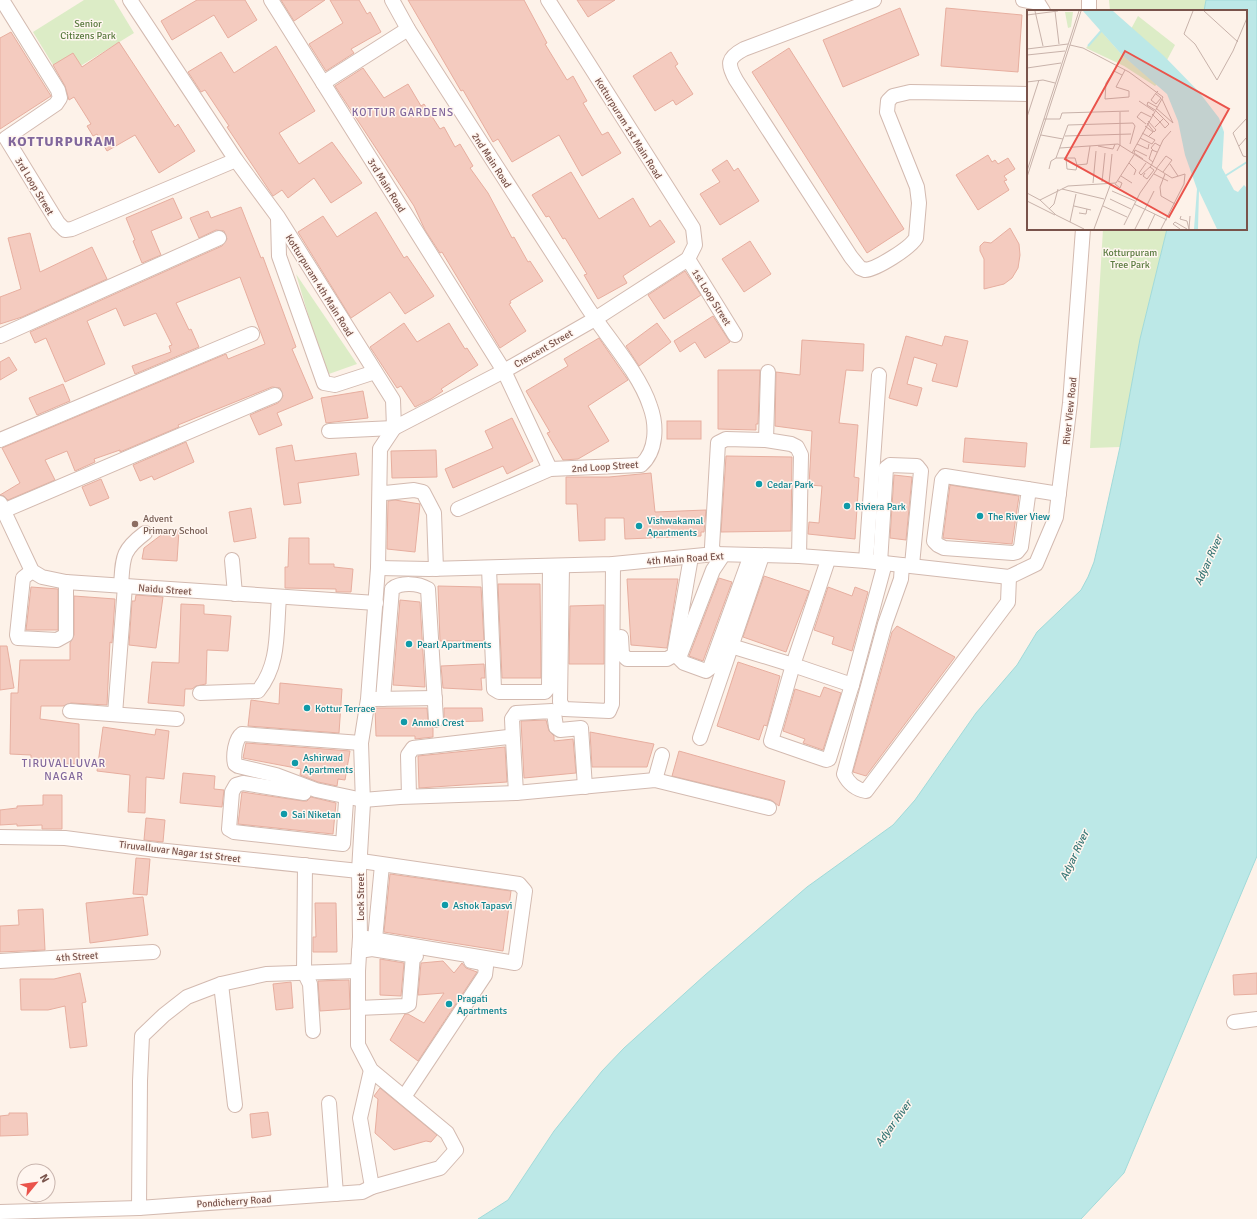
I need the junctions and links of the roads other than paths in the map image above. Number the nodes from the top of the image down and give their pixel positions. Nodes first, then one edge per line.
1 (2, 0) edge
2 (130, 0) edge
3 (271, 0) edge
4 (392, 0) edge
5 (548, 0) edge
6 (874, 0) edge
7 (1023, 0) edge
8 (1043, 10) edge
9 (5, 17) edge
10 (408, 29) junction
11 (323, 83) junction
12 (1027, 91) edge
13 (3, 139) edge
14 (236, 160) junction
15 (278, 217) junction
16 (1083, 230) edge
17 (219, 238) dead end
18 (688, 259) junction
19 (595, 319) junction
20 (252, 334) dead end
21 (736, 335) dead end
22 (0, 336) edge
23 (504, 371) junction
24 (375, 372) junction
25 (768, 372) dead end
26 (879, 375) dead end
27 (275, 395) dead end
28 (394, 428) junction
29 (329, 431) dead end
30 (0, 440) edge
31 (766, 440) junction
32 (550, 470) junction
33 (1029, 489) junction
34 (381, 491) junction
35 (1059, 494) junction
36 (2, 507) edge
37 (458, 509) dead end
38 (6, 527) edge
39 (145, 533) dead end
40 (719, 555) junction
41 (756, 556) junction
42 (799, 556) junction
43 (691, 557) junction
44 (232, 560) dead end
45 (828, 560) junction
46 (866, 561) junction
47 (882, 563) junction
48 (617, 564) junction
49 (907, 565) junction
50 (556, 566) junction
51 (378, 568) junction
52 (488, 568) junction
53 (436, 569) junction
54 (32, 571) junction
55 (1012, 577) junction
56 (66, 582) junction
57 (123, 586) junction
58 (235, 594) junction
59 (279, 598) junction
60 (376, 603) junction
61 (732, 646) junction
62 (793, 665) junction
63 (852, 686) junction
64 (200, 693) dead end
65 (435, 698) junction
66 (368, 699) junction
67 (383, 699) junction
68 (70, 711) dead end
69 (115, 714) junction
70 (177, 719) dead end
71 (436, 720) dead end
72 (700, 738) dead end
73 (513, 740) junction
74 (361, 743) junction
75 (662, 755) dead end
76 (655, 780) junction
77 (585, 787) junction
78 (516, 793) junction
79 (409, 796) junction
80 (346, 801) junction
81 (363, 802) junction
82 (769, 808) dead end
83 (0, 837) edge
84 (343, 844) junction
85 (360, 863) junction
86 (305, 865) junction
87 (382, 865) junction
88 (375, 939) junction
89 (360, 944) junction
90 (153, 952) dead end
91 (413, 955) junction
92 (0, 962) edge
93 (358, 971) junction
94 (304, 972) junction
95 (221, 984) junction
96 (358, 1008) junction
97 (1257, 1019) edge
98 (1234, 1022) dead end
99 (314, 1031) dead end
100 (371, 1070) junction
101 (404, 1097) junction
102 (329, 1103) dead end
103 (235, 1104) dead end
104 (456, 1150) joint
105 (372, 1187) junction
106 (336, 1194) junction
107 (139, 1208) junction
108 (0, 1212) edge
109 (22, 1215) edge

1 - 9 street, 3rd Loop Street
2 - 14 street, Kotturpuram 4th Main Road
3 - 11 street, 3rd Main Road
4 - 10 street, 2nd Main Road
5 - 18 street, Kotturpuram 1st Main Road
6 - 12 street
7 - 8 street
9 - 13 street, 3rd Loop Street
10 - 11 street
10 - 19 street, 2nd Main Road
11 - 23 street, 3rd Main Road
13 - 14 street, 3rd Loop Street
14 - 15 street, Kotturpuram 4th Main Road
15 - 24 street, Kotturpuram 4th Main Road
15 - 24 street
16 - 35 street, River View Road
17 - 22 street
18 - 19 street, Crescent Street
18 - 21 street, 1st Loop Street
19 - 23 street, Crescent Street
19 - 32 street, 2nd Loop Street
20 - 30 street
23 - 28 street, Crescent Street
23 - 32 street, 3rd Main Road
24 - 28 street, Kotturpuram 4th Main Road
25 - 31 street
26 - 46 street
27 - 36 street
28 - 29 street
28 - 34 street
31 - 40 street
31 - 42 street
32 - 37 street, 2nd Loop Street
33 - 33 street
33 - 35 street
34 - 51 street
34 - 53 street
35 - 55 street, River View Road
36 - 38 street
38 - 54 street
39 - 57 street
40 - 41 street, 4th Main Road Ext
40 - 41 street
40 - 43 street, 4th Main Road Ext
41 - 42 street, 4th Main Road Ext
41 - 61 street
42 - 45 street, 4th Main Road Ext
43 - 48 street, 4th Main Road Ext
43 - 48 street
44 - 58 street
45 - 46 street, 4th Main Road Ext
45 - 62 street
46 - 47 street, 4th Main Road Ext
47 - 49 street, 4th Main Road Ext
47 - 49 street
47 - 63 street
48 - 50 street, 4th Main Road Ext
48 - 50 street
49 - 55 street, 4th Main Road Ext
49 - 55 street
50 - 52 street, 4th Main Road Ext
50 - 52 street
51 - 53 street, 4th Main Road Ext
51 - 60 street
52 - 53 street, 4th Main Road Ext
54 - 56 street, Naidu Street
54 - 56 street
56 - 57 street, Naidu Street
57 - 58 street, Naidu Street
57 - 69 street
58 - 59 street, Naidu Street
59 - 60 street, Naidu Street
59 - 64 street
60 - 66 street, Lock Street
61 - 62 street
61 - 72 street
62 - 63 street
62 - 63 street
65 - 67 street
65 - 67 street
65 - 71 street
66 - 67 street
66 - 74 street, Lock Street
68 - 69 street
69 - 70 street
73 - 77 street
73 - 78 street
73 - 79 street
74 - 81 street, Lock Street
74 - 81 street
75 - 76 street
76 - 77 street
76 - 82 street
77 - 78 street
78 - 79 street
79 - 81 street
80 - 81 street
80 - 84 street
80 - 84 street
81 - 85 street, Lock Street
83 - 86 street, Tiruvalluvar Nagar 1st Street
84 - 85 street
85 - 86 street, Tiruvalluvar Nagar 1st Street
85 - 87 street, Tiruvalluvar Nagar 1st Street
85 - 89 street, Lock Street
86 - 94 street
87 - 88 street
87 - 88 street, Tiruvalluvar Nagar 1st Street
88 - 89 street
89 - 91 street
89 - 93 street, Lock Street
90 - 92 street, 4th Street
91 - 96 street
91 - 101 street
93 - 94 street
93 - 96 street, Lock Street
94 - 95 street
94 - 99 street
95 - 103 street
95 - 107 street
96 - 100 street, Lock Street
97 - 98 street
100 - 101 street, Lock Street
100 - 105 street
101 - 104 street, Lock Street
102 - 106 street
104 - 105 street, Pondicherry Road
105 - 106 street, Pondicherry Road
106 - 107 street, Pondicherry Road
107 - 109 street, Pondicherry Road
108 - 109 street, Pondicherry Road

